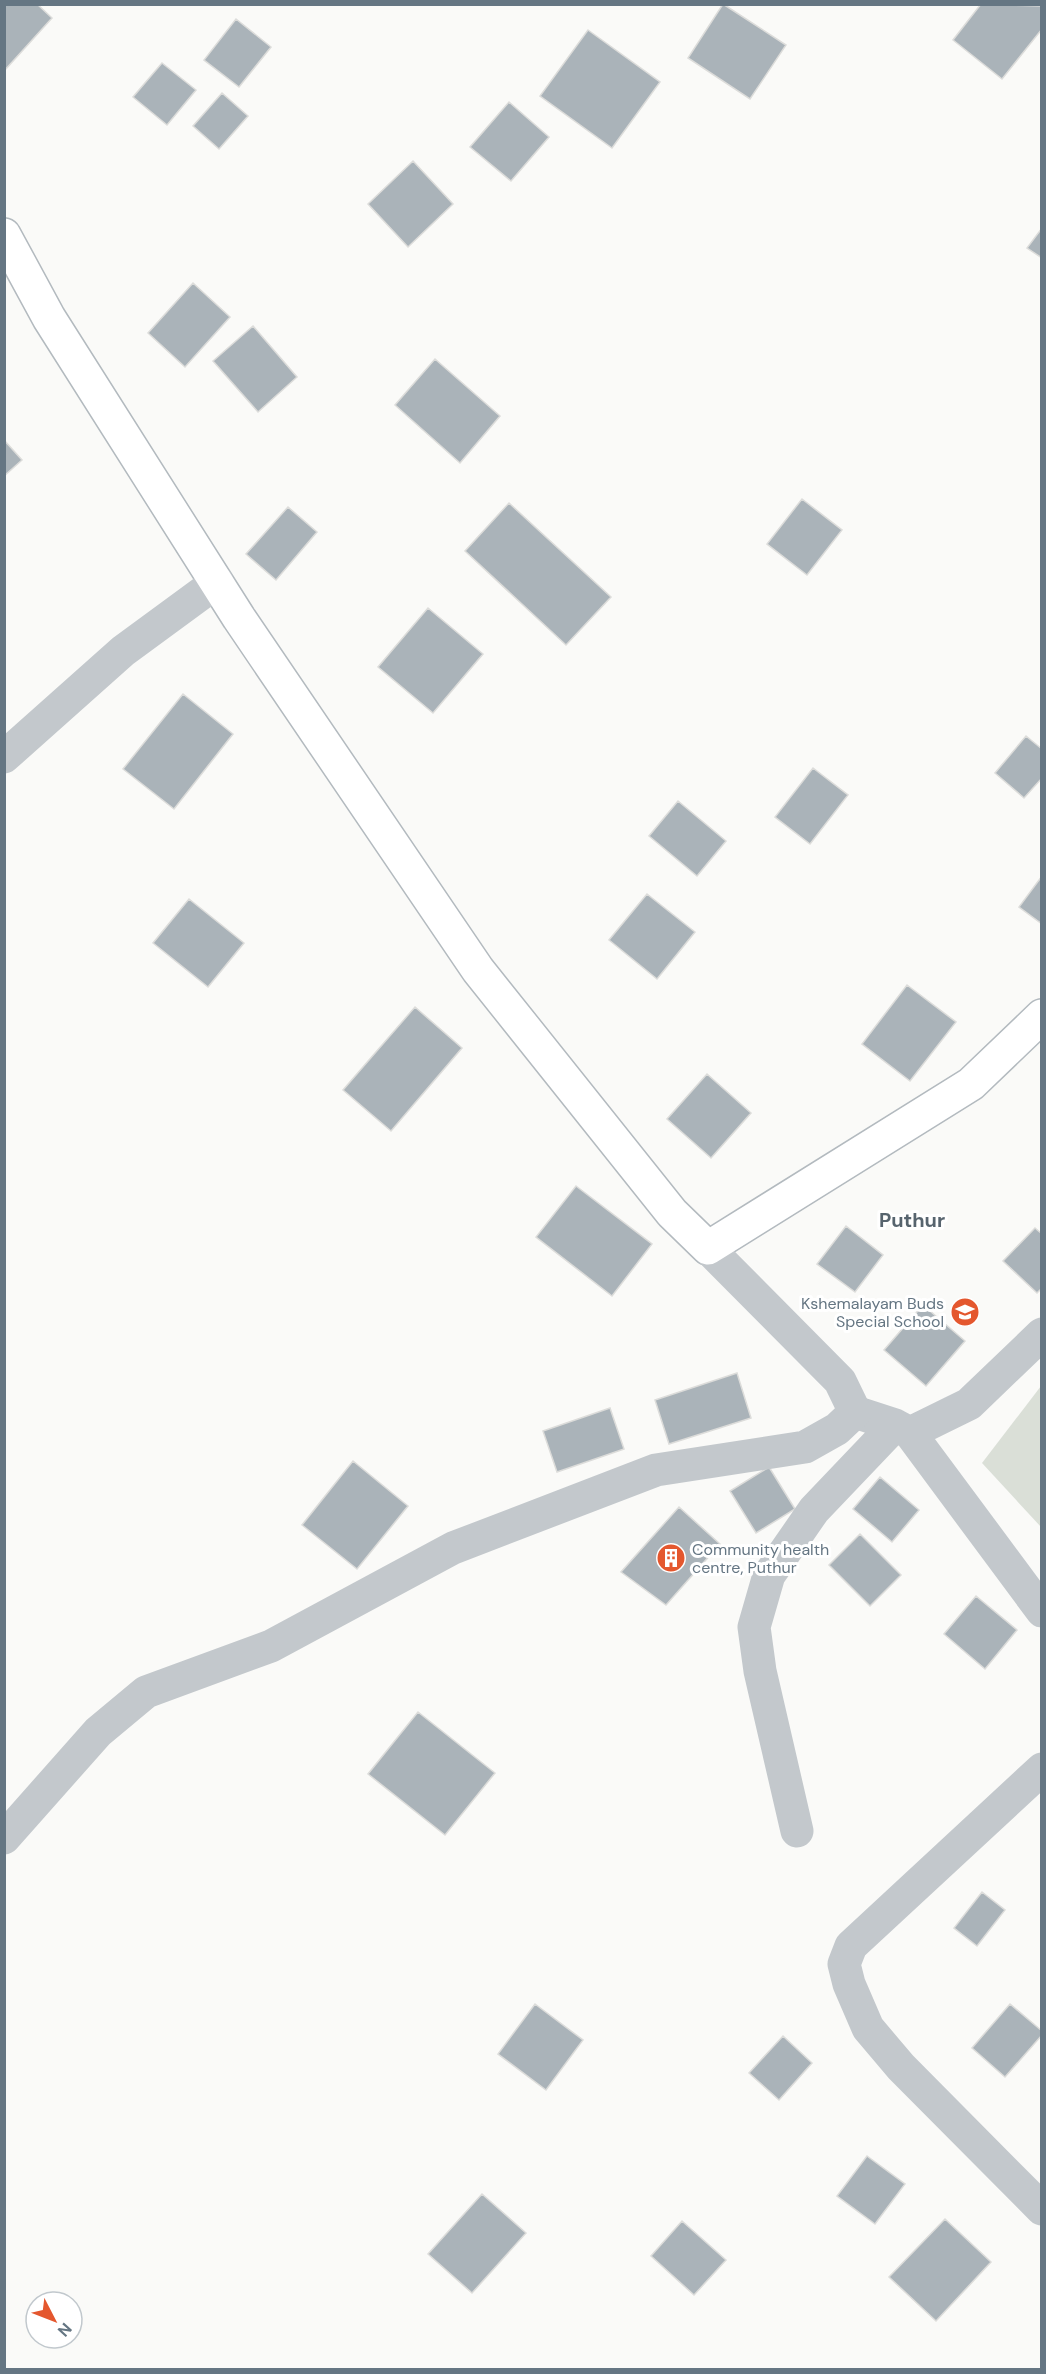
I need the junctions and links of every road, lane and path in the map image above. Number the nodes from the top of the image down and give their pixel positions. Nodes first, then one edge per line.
1 (4, 235) edge
2 (217, 582) junction
3 (4, 757) edge
4 (1041, 1017) edge
5 (708, 1248) junction
6 (1041, 1334) edge
7 (855, 1412) junction
8 (903, 1429) junction
9 (1041, 1611) edge
10 (1041, 1769) edge
11 (796, 1831) dead end
12 (4, 1838) edge
13 (1041, 2209) edge

1 - 2 main road
2 - 3 street
2 - 5 main road
4 - 5 main road
5 - 7 street
6 - 8 street
7 - 8 street
7 - 12 street
8 - 9 street
8 - 11 street
10 - 13 street

